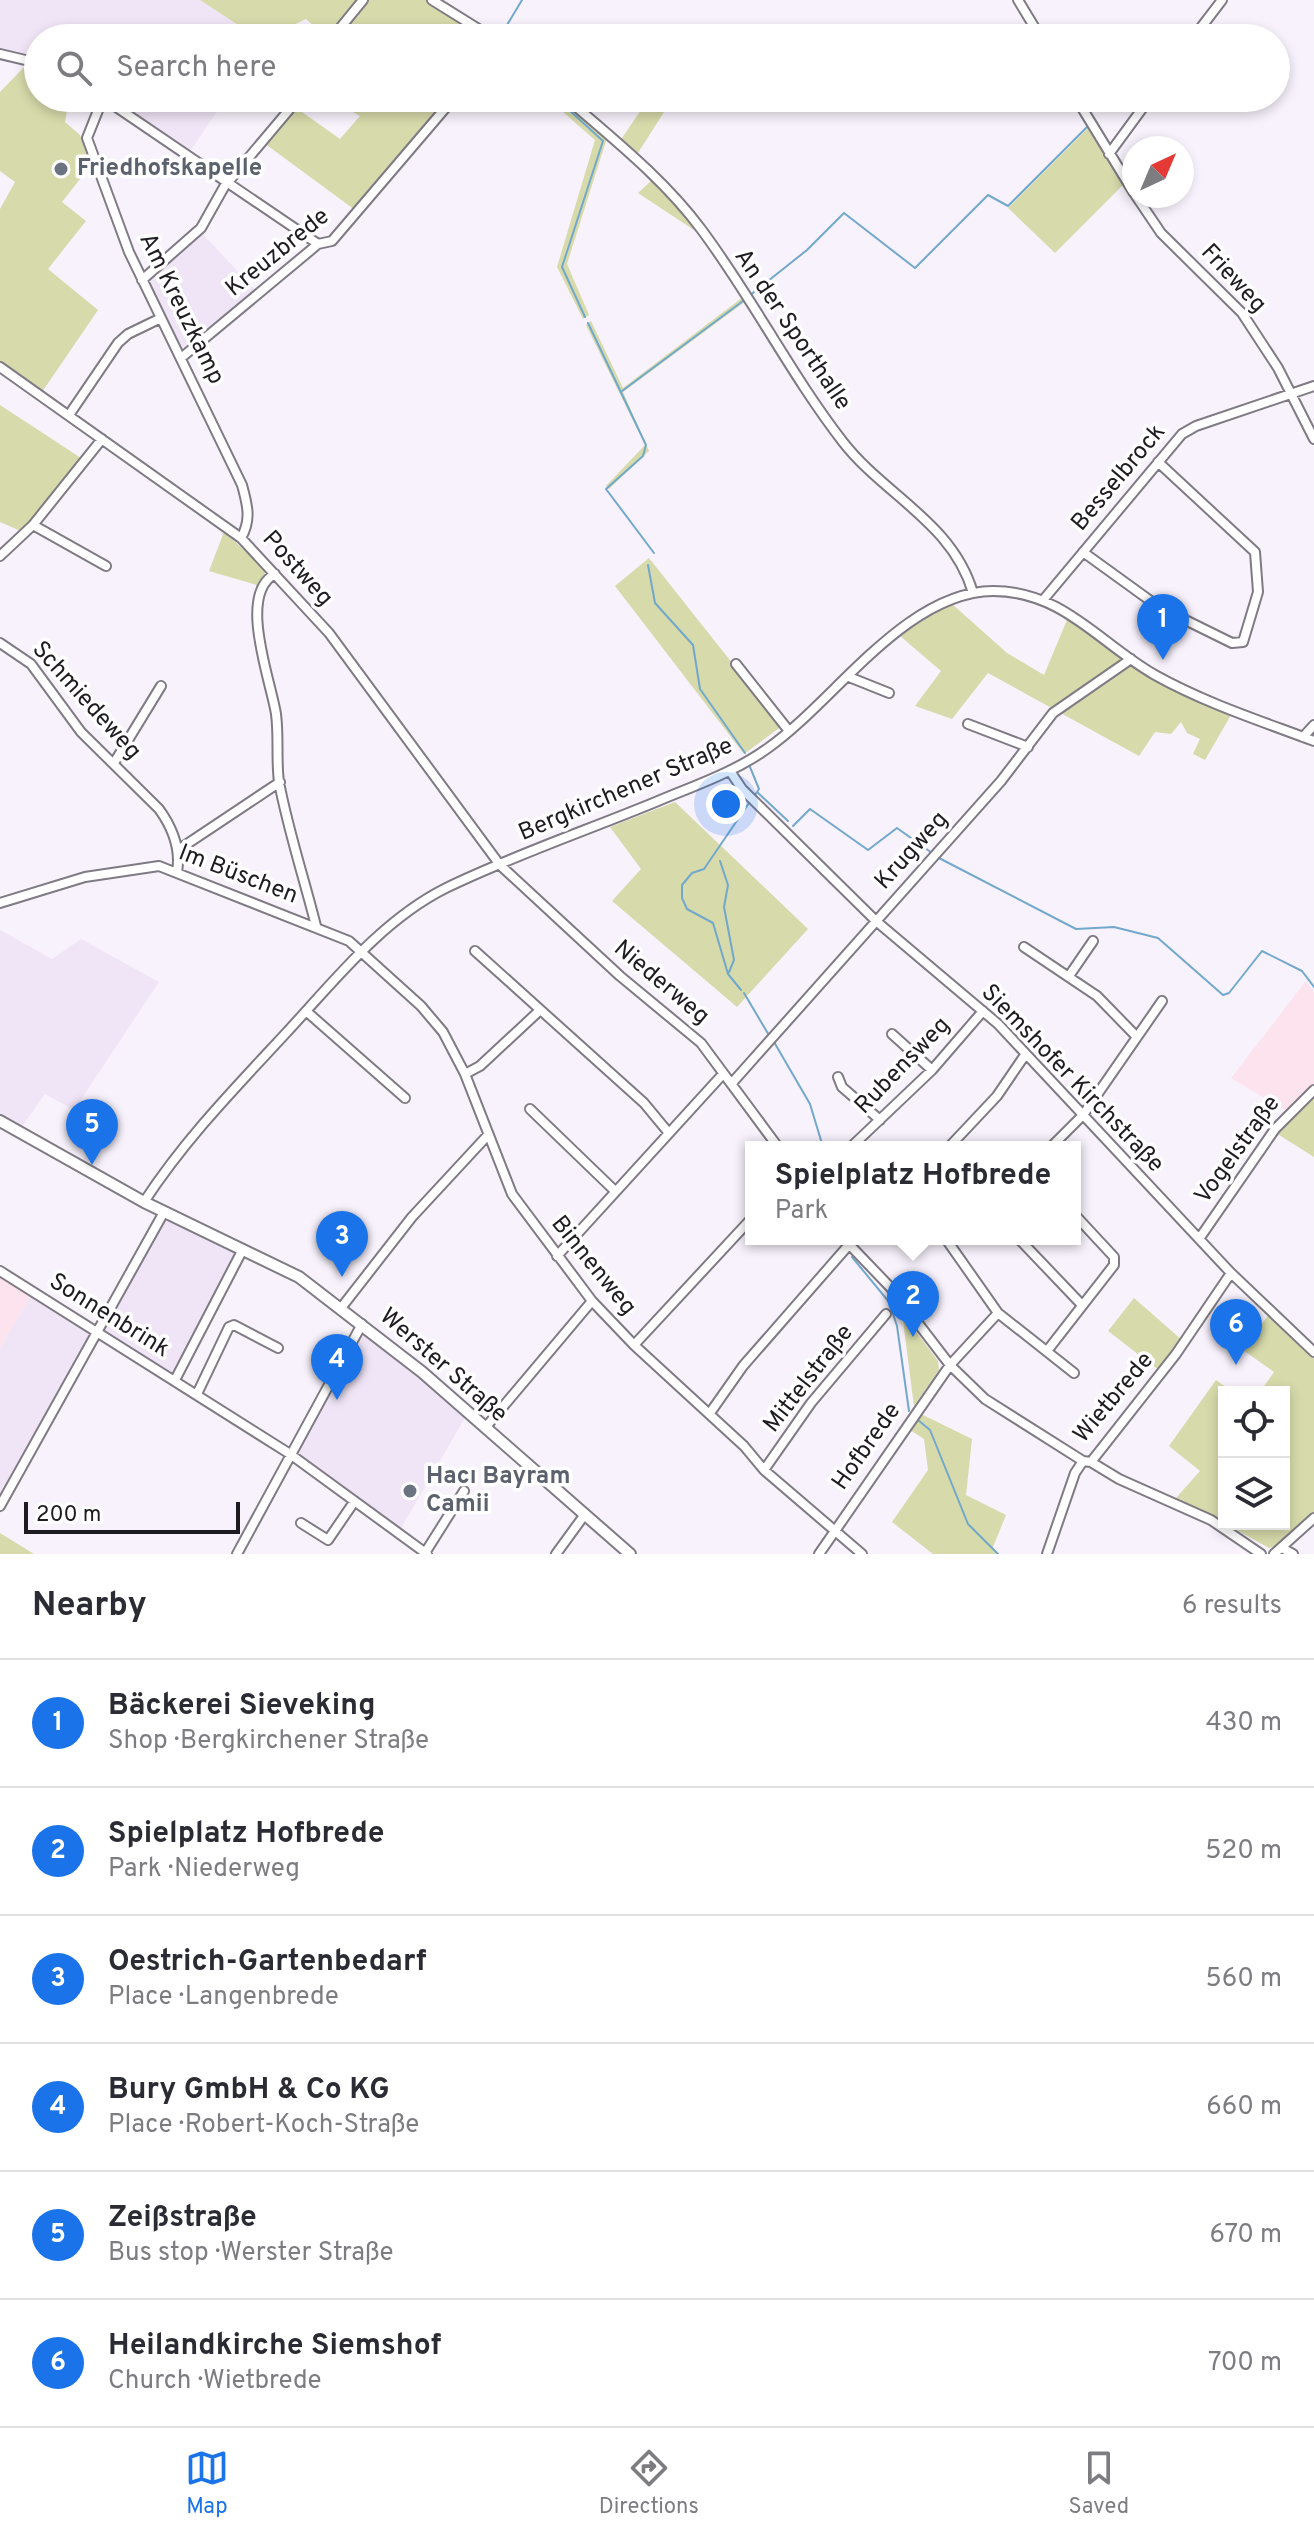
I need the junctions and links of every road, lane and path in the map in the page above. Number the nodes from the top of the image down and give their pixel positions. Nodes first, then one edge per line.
1 (363, 0) edge
2 (432, 0) edge
3 (1018, 0) edge
4 (1222, 0) edge
5 (343, 24) edge
6 (471, 24) edge
7 (1033, 24) edge
8 (1204, 24) edge
9 (0, 54) edge
10 (24, 60) edge
11 (97, 112) edge
12 (124, 112) edge
13 (287, 112) edge
14 (442, 112) edge
15 (582, 112) edge
16 (1084, 112) edge
17 (1140, 112) edge
18 (1109, 154) junction
19 (1122, 174) edge
20 (228, 181) junction
21 (1144, 208) edge
22 (318, 244) junction
23 (142, 280) junction
24 (161, 318) junction
25 (181, 358) junction
26 (0, 367) edge
27 (1314, 386) edge
28 (1290, 394) junction
29 (69, 415) junction
30 (102, 439) junction
31 (1314, 439) edge
32 (1158, 462) junction
33 (33, 525) junction
34 (241, 538) junction
35 (1083, 552) junction
36 (0, 556) edge
37 (106, 566) dead end
38 (275, 574) junction
39 (973, 593) junction
40 (1044, 599) junction
41 (0, 643) edge
42 (1131, 659) junction
43 (736, 664) dead end
44 (849, 677) junction
45 (161, 686) dead end
46 (889, 693) dead end
47 (968, 724) dead end
48 (1314, 725) edge
49 (789, 731) junction
50 (1303, 737) junction
51 (1314, 741) edge
52 (1028, 747) junction
53 (114, 763) junction
54 (730, 771) junction
55 (280, 782) junction
56 (178, 850) junction
57 (500, 865) junction
58 (177, 872) junction
59 (0, 903) edge
60 (876, 921) junction
61 (316, 926) junction
62 (1093, 941) dead end
63 (1024, 947) dead end
64 (475, 951) dead end
65 (361, 952) junction
66 (1069, 976) junction
67 (1162, 1001) dead end
68 (306, 1011) junction
69 (983, 1011) junction
70 (538, 1012) junction
71 (892, 1034) dead end
72 (1137, 1037) junction
73 (1025, 1055) junction
74 (932, 1070) junction
75 (465, 1074) junction
76 (723, 1074) junction
77 (838, 1077) dead end
78 (732, 1083) junction
79 (1314, 1090) edge
80 (405, 1098) dead end
81 (530, 1109) dead end
82 (1083, 1115) junction
83 (880, 1120) junction
84 (0, 1121) edge
85 (668, 1132) junction
86 (488, 1135) junction
87 (774, 1141) edge
88 (857, 1141) edge
89 (955, 1141) edge
90 (1057, 1141) edge
91 (615, 1191) junction
92 (144, 1202) junction
93 (164, 1212) junction
94 (1081, 1221) edge
95 (745, 1225) edge
96 (1199, 1239) junction
97 (845, 1245) edge
98 (852, 1245) edge
99 (954, 1245) edge
100 (1025, 1245) edge
101 (243, 1249) junction
102 (557, 1256) junction
103 (0, 1271) edge
104 (1231, 1273) junction
105 (592, 1301) junction
106 (1082, 1305) junction
107 (341, 1308) junction
108 (998, 1313) junction
109 (886, 1314) dead end
110 (362, 1324) junction
111 (94, 1332) junction
112 (634, 1345) junction
113 (278, 1348) dead end
114 (1047, 1351) junction
115 (1314, 1352) edge
116 (950, 1365) junction
117 (1074, 1373) dead end
118 (175, 1380) junction
119 (197, 1394) junction
120 (710, 1413) junction
121 (485, 1428) junction
122 (290, 1454) junction
123 (1087, 1461) junction
124 (764, 1470) junction
125 (464, 1491) dead end
126 (354, 1502) junction
127 (0, 1506) edge
128 (583, 1517) junction
129 (1314, 1518) edge
130 (301, 1523) dead end
131 (834, 1531) junction
132 (1282, 1548) junction
133 (824, 1552) edge
134 (237, 1554) edge
135 (426, 1554) edge
136 (556, 1554) edge
137 (630, 1554) edge
138 (862, 1554) edge
139 (1047, 1554) edge
140 (1261, 1554) edge
141 (1274, 1554) edge
142 (1293, 1554) edge

1 - 5 street
2 - 6 street
3 - 7 street
4 - 8 street
9 - 10 street
11 - 23 street, Am Kreuzkamp
12 - 20 street
13 - 20 street
14 - 22 street, Kreuzbrede
15 - 39 street, An der Sporthalle
16 - 18 street, Frieweg
17 - 18 street
18 - 19 street, Frieweg
20 - 22 street
20 - 23 street
21 - 28 street, Frieweg
22 - 25 street, Kreuzbrede
23 - 24 street, Am Kreuzkamp
24 - 25 street, Am Kreuzkamp
24 - 29 street
25 - 34 street, Am Kreuzkamp
26 - 29 street, Postweg
27 - 28 street, Besselbrock
28 - 31 street, Frieweg
28 - 32 street, Besselbrock
29 - 30 street, Postweg
30 - 33 street
30 - 34 street, Postweg
32 - 35 street, Besselbrock
32 - 35 street
33 - 36 street
33 - 37 street
34 - 38 street, Postweg
35 - 40 street, Besselbrock
38 - 55 street
38 - 57 street, Postweg
39 - 40 street, Bergkirchener Straße
39 - 44 street, Bergkirchener Straße
40 - 42 street, Bergkirchener Straße
41 - 53 street, Schmiedeweg
42 - 50 street, Bergkirchener Straße
42 - 52 street, Krugweg
43 - 49 street
44 - 46 street
44 - 49 street, Bergkirchener Straße
45 - 53 street
47 - 52 street
48 - 50 street
49 - 54 street, Bergkirchener Straße
50 - 51 street, Bergkirchener Straße
52 - 60 street, Krugweg
53 - 56 street, Schmiedeweg
54 - 57 street, Bergkirchener Straße
54 - 60 street, Siemshofer Kirchstraße
55 - 56 street
55 - 61 street
56 - 58 street, Schmiedeweg
57 - 65 street, Bergkirchener Straße
57 - 76 street, Niederweg
58 - 59 street, Im Büschen
58 - 61 street, Im Büschen
60 - 69 street, Siemshofer Kirchstraße
60 - 78 street, Krugweg
61 - 65 street, Im Büschen
62 - 66 street
63 - 66 street
64 - 70 street
65 - 68 street, Bergkirchener Straße
65 - 75 street, Binnenweg
66 - 72 street
67 - 72 street
68 - 80 street
68 - 92 street, Bergkirchener Straße
69 - 73 street, Siemshofer Kirchstraße
69 - 74 street, Rubensweg
70 - 75 street
70 - 85 street
71 - 74 street
72 - 82 street
73 - 82 street, Siemshofer Kirchstraße
73 - 89 street
74 - 83 street, Rubensweg
75 - 86 street, Binnenweg
76 - 78 street, Niederweg
76 - 85 street
77 - 83 street
78 - 87 street, Niederweg
79 - 96 street, Vogelstraße
81 - 91 street
82 - 90 street
82 - 96 street, Siemshofer Kirchstraße
83 - 88 street, Rubensweg
84 - 92 main road, Werster Straße
85 - 91 street
86 - 102 street, Binnenweg
86 - 107 street
91 - 102 street
92 - 93 main road, Werster Straße
93 - 101 main road, Werster Straße
93 - 111 street
94 - 106 street
95 - 112 street
96 - 104 street, Siemshofer Kirchstraße
97 - 120 street
98 - 116 street
99 - 108 street
100 - 106 street
101 - 107 main road, Werster Straße
101 - 118 street
102 - 105 street, Binnenweg
103 - 111 street, Sonnenbrink
104 - 115 street, Siemshofer Kirchstraße
104 - 123 street, Wietbrede
105 - 112 street, Binnenweg
105 - 121 street
106 - 114 street
107 - 110 main road, Werster Straße
108 - 114 street
108 - 116 street, Hofbrede
109 - 124 street, Mittelstraße
110 - 121 main road, Werster Straße
110 - 122 street
111 - 118 street, Sonnenbrink
111 - 127 street
112 - 120 street, Binnenweg
113 - 119 street
114 - 117 street
116 - 123 street
116 - 131 street, Hofbrede
118 - 119 street, Sonnenbrink
119 - 122 street, Sonnenbrink
120 - 124 street, Binnenweg
121 - 128 main road, Werster Straße
122 - 126 street, Sonnenbrink
122 - 134 street
123 - 139 street, Wietbrede
123 - 140 street
124 - 131 street, Binnenweg
125 - 135 street, Sonnenbrink
126 - 130 street
126 - 135 street, Sonnenbrink
128 - 136 street
128 - 137 main road, Werster Straße
129 - 132 street
131 - 133 street, Hofbrede
131 - 138 street, Binnenweg
132 - 141 street
132 - 142 street

